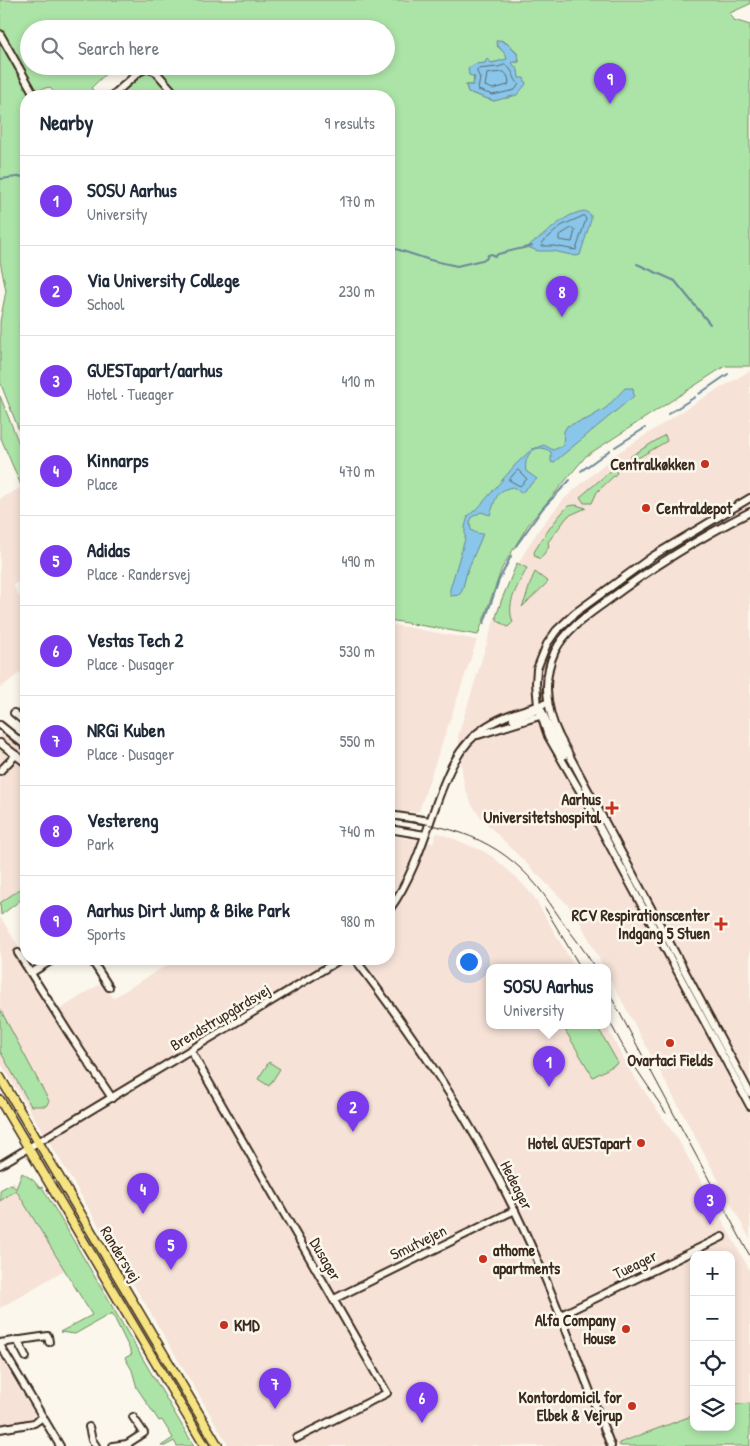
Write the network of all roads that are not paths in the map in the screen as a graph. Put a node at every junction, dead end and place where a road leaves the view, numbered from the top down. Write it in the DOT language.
graph roads {
  1 [pos="0,34"];
  2 [pos="20,69"];
  3 [pos="23,75"];
  4 [pos="136,75"];
  5 [pos="159,75"];
  6 [pos="32,90"];
  7 [pos="119,90"];
  8 [pos="172,90"];
  9 [pos="750,498"];
  10 [pos="750,512"];
  11 [pos="548,703"];
  12 [pos="542,711"];
  13 [pos="14,713"];
  14 [pos="20,718"];
  15 [pos="0,725"];
  16 [pos="475,736"];
  17 [pos="20,741"];
  18 [pos="0,743"];
  19 [pos="16,755"];
  20 [pos="20,758"];
  21 [pos="0,771"];
  22 [pos="395,817"];
  23 [pos="430,821"];
  24 [pos="395,830"];
  25 [pos="425,835"];
  26 [pos="395,900"];
  27 [pos="18,953"];
  28 [pos="20,956"];
  29 [pos="26,965"];
  30 [pos="44,965"];
  31 [pos="95,965"];
  32 [pos="332,965"];
  33 [pos="360,965"];
  34 [pos="31,973"];
  35 [pos="109,987"];
  36 [pos="191,1051"];
  37 [pos="0,1077"];
  38 [pos="750,1093"];
  39 [pos="112,1098"];
  40 [pos="0,1100"];
  41 [pos="750,1106"];
  42 [pos="39,1142"];
  43 [pos="28,1148"];
  44 [pos="0,1165"];
  45 [pos="514,1210"];
  46 [pos="722,1237"];
  47 [pos="334,1299"];
  48 [pos="560,1315"];
  49 [pos="48,1339"];
  50 [pos="17,1340"];
  51 [pos="0,1344"];
  52 [pos="26,1357"];
  53 [pos="42,1417"];
  54 [pos="133,1417"];
  55 [pos="89,1428"];
  56 [pos="0,1429"];
  57 [pos="297,1438"];
  58 [pos="128,1445"];
  59 [pos="60,1446"];
  60 [pos="96,1446"];
  61 [pos="113,1446"];
  62 [pos="205,1446"];
  63 [pos="218,1446"];
  64 [pos="611,1446"];
  1 -- 2 [label="street"];
  3 -- 6 [label="street"];
  4 -- 7 [label="street"];
  5 -- 8 [label="street"];
  9 -- 12 [label="street"];
  10 -- 11 [label="street"];
  11 -- 12 [label="street"];
  11 -- 12 [label="street"];
  12 -- 16 [label="street"];
  12 -- 16 [label="street"];
  12 -- 38 [label="street"];
  12 -- 41 [label="street"];
  13 -- 14 [label="street"];
  15 -- 17 [label="street"];
  16 -- 23 [label="street"];
  18 -- 19 [label="street"];
  19 -- 20 [label="street"];
  19 -- 21 [label="street"];
  22 -- 23 [label="street"];
  23 -- 25 [label="street"];
  24 -- 25 [label="street"];
  25 -- 26 [label="street"];
  27 -- 28 [label="street"];
  29 -- 34 [label="street"];
  30 -- 34 [label="street"];
  31 -- 35 [label="street"];
  32 -- 36 [label="street, Brendstrupgårdsvej"];
  33 -- 45 [label="street, Hedeager"];
  34 -- 39 [label="street"];
  36 -- 39 [label="street, Brendstrupgårdsvej"];
  36 -- 47 [label="street, Dusager"];
  37 -- 42 [label="main road, Randersvej"];
  39 -- 42 [label="street, Brendstrupgårdsvej"];
  40 -- 43 [label="main road, Randersvej"];
  42 -- 43 [label="street, Brendstrupgårdsvej"];
  42 -- 63 [label="main road, Randersvej"];
  43 -- 44 [label="street, Brendstrupgårdsvej"];
  43 -- 62 [label="main road, Randersvej"];
  45 -- 47 [label="street, Smutvejen"];
  45 -- 48 [label="street, Hedeager"];
  46 -- 48 [label="street, Tueager"];
  47 -- 57 [label="street, Dusager"];
  48 -- 64 [label="street, Hedeager"];
  49 -- 50 [label="street"];
  50 -- 51 [label="street"];
  50 -- 52 [label="street"];
  51 -- 53 [label="street"];
  53 -- 56 [label="street"];
  53 -- 59 [label="street"];
  54 -- 58 [label="street"];
  55 -- 60 [label="street"];
  58 -- 61 [label="street"];
}
